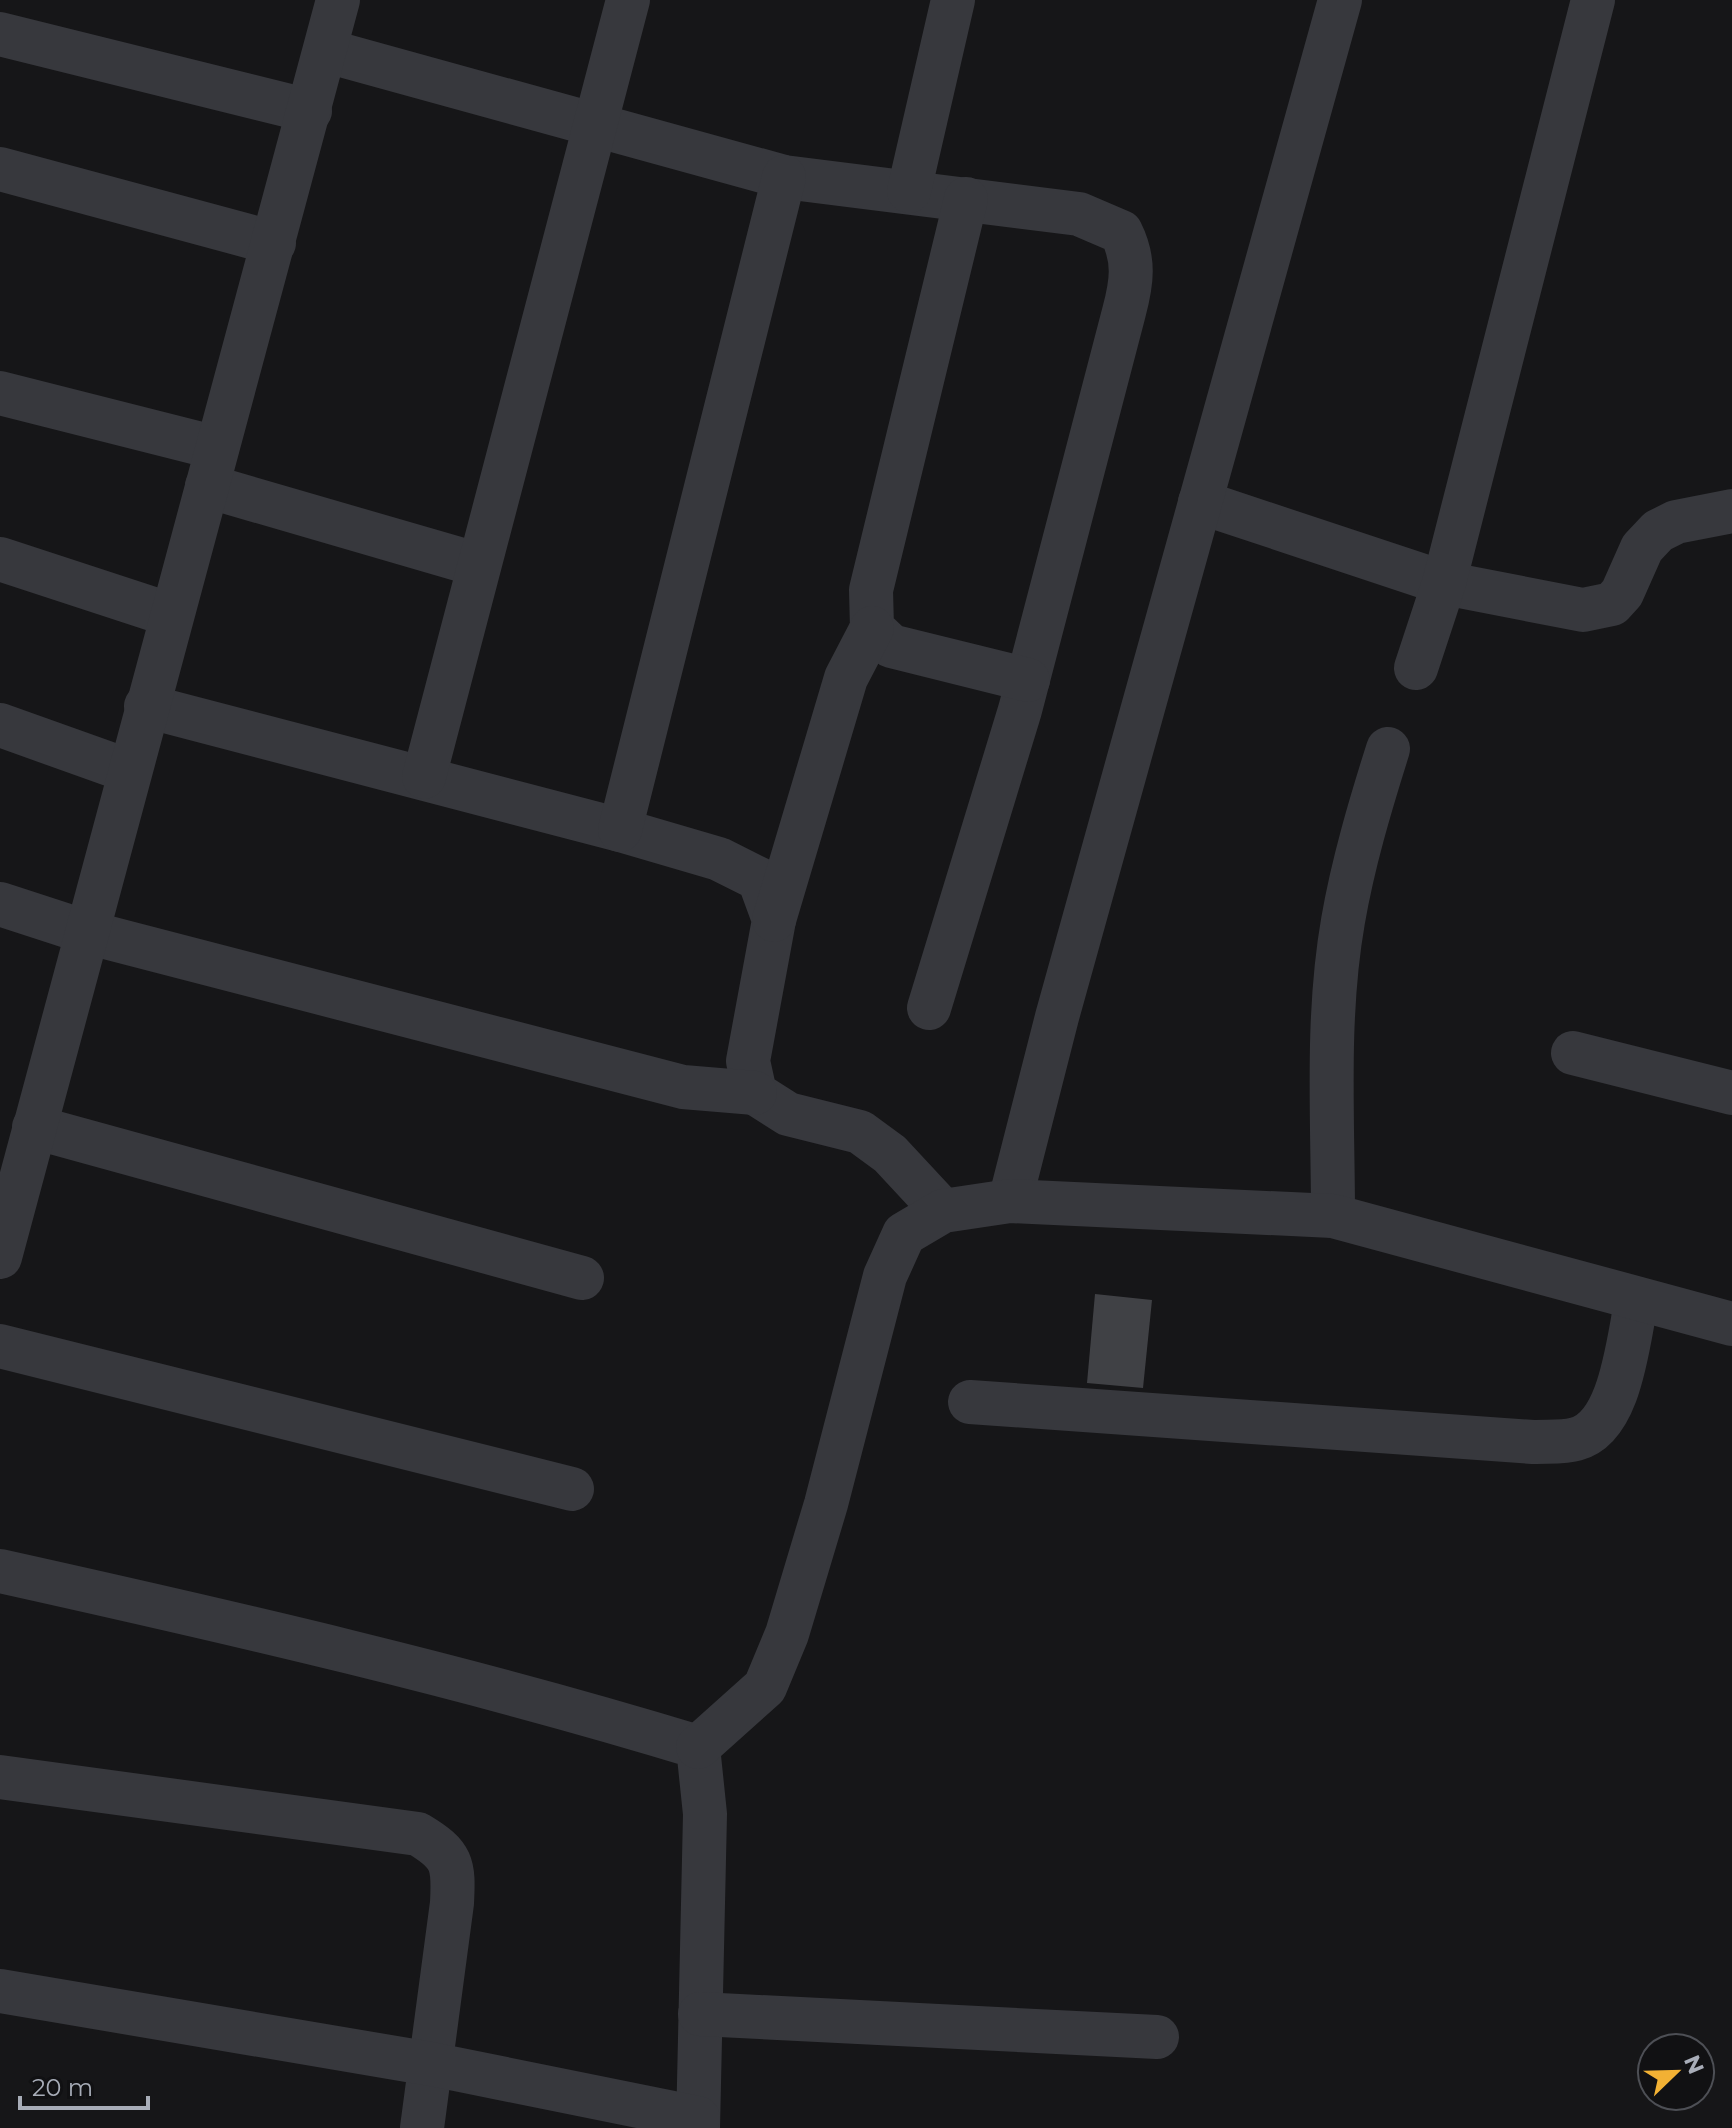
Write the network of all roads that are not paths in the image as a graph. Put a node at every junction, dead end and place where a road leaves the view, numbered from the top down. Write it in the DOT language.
graph roads {
  1 [pos="338,0"];
  2 [pos="628,0"];
  3 [pos="953,0"];
  4 [pos="1340,0"];
  5 [pos="1593,0"];
  6 [pos="0,34"];
  7 [pos="327,51"];
  8 [pos="310,111"];
  9 [pos="593,126"];
  10 [pos="0,169"];
  11 [pos="784,177"];
  12 [pos="909,191"];
  13 [pos="966,199"];
  14 [pos="274,243"];
  15 [pos="0,393"];
  16 [pos="212,467"];
  17 [pos="1200,502"];
  18 [pos="1732,511"];
  19 [pos="0,559"];
  20 [pos="479,565"];
  21 [pos="1444,583"];
  22 [pos="171,615"];
  23 [pos="872,628"];
  24 [pos="1416,668"];
  25 [pos="1028,680"];
  26 [pos="146,706"];
  27 [pos="0,725"];
  28 [pos="1388,749"];
  29 [pos="129,771"];
  30 [pos="424,777"];
  31 [pos="620,830"];
  32 [pos="0,904"];
  33 [pos="774,920"];
  34 [pos="86,932"];
  35 [pos="929,1008"];
  36 [pos="1573,1053"];
  37 [pos="755,1093"];
  38 [pos="1732,1093"];
  39 [pos="34,1127"];
  40 [pos="1010,1201"];
  41 [pos="943,1211"];
  42 [pos="1333,1216"];
  43 [pos="1,1246"];
  44 [pos="582,1278"];
  45 [pos="1637,1299"];
  46 [pos="1732,1324"];
  47 [pos="0,1346"];
  48 [pos="970,1402"];
  49 [pos="572,1489"];
  50 [pos="0,1571"];
  51 [pos="698,1747"];
  52 [pos="0,1777"];
  53 [pos="0,1991"];
  54 [pos="700,2014"];
  55 [pos="1157,2037"];
  56 [pos="431,2064"];
  57 [pos="698,2123"];
  58 [pos="422,2128"];
  1 -- 7 [label="street"];
  2 -- 9 [label="street"];
  3 -- 12 [label="street"];
  4 -- 17 [label="street"];
  5 -- 21 [label="street"];
  6 -- 8 [label="street"];
  7 -- 8 [label="street"];
  7 -- 9 [label="street"];
  8 -- 14 [label="street"];
  9 -- 11 [label="street"];
  9 -- 20 [label="street"];
  10 -- 14 [label="street"];
  11 -- 12 [label="street"];
  11 -- 31 [label="street"];
  12 -- 13 [label="street"];
  13 -- 23 [label="street"];
  13 -- 25 [label="street"];
  14 -- 16 [label="street"];
  15 -- 16 [label="street"];
  16 -- 20 [label="street"];
  16 -- 22 [label="street"];
  17 -- 21 [label="street"];
  17 -- 40 [label="street"];
  18 -- 21 [label="street"];
  19 -- 22 [label="street"];
  20 -- 30 [label="street"];
  21 -- 24 [label="street"];
  22 -- 26 [label="street"];
  23 -- 25 [label="street"];
  23 -- 33 [label="street"];
  25 -- 35 [label="street"];
  26 -- 29 [label="street"];
  26 -- 30 [label="street"];
  27 -- 29 [label="street"];
  28 -- 42 [label="street"];
  29 -- 34 [label="street"];
  30 -- 31 [label="street"];
  31 -- 33 [label="street"];
  32 -- 34 [label="street"];
  33 -- 37 [label="street"];
  34 -- 37 [label="street"];
  34 -- 39 [label="street"];
  36 -- 38 [label="street"];
  37 -- 41 [label="street"];
  39 -- 43 [label="street"];
  39 -- 44 [label="street"];
  40 -- 41 [label="street"];
  40 -- 42 [label="street"];
  41 -- 51 [label="street"];
  42 -- 45 [label="street"];
  45 -- 46 [label="street"];
  45 -- 48 [label="street"];
  47 -- 49 [label="street"];
  50 -- 51 [label="street"];
  51 -- 54 [label="street"];
  52 -- 56 [label="street"];
  53 -- 56 [label="street"];
  54 -- 55 [label="street"];
  54 -- 57 [label="street"];
  56 -- 57 [label="street"];
  56 -- 58 [label="street"];
}
